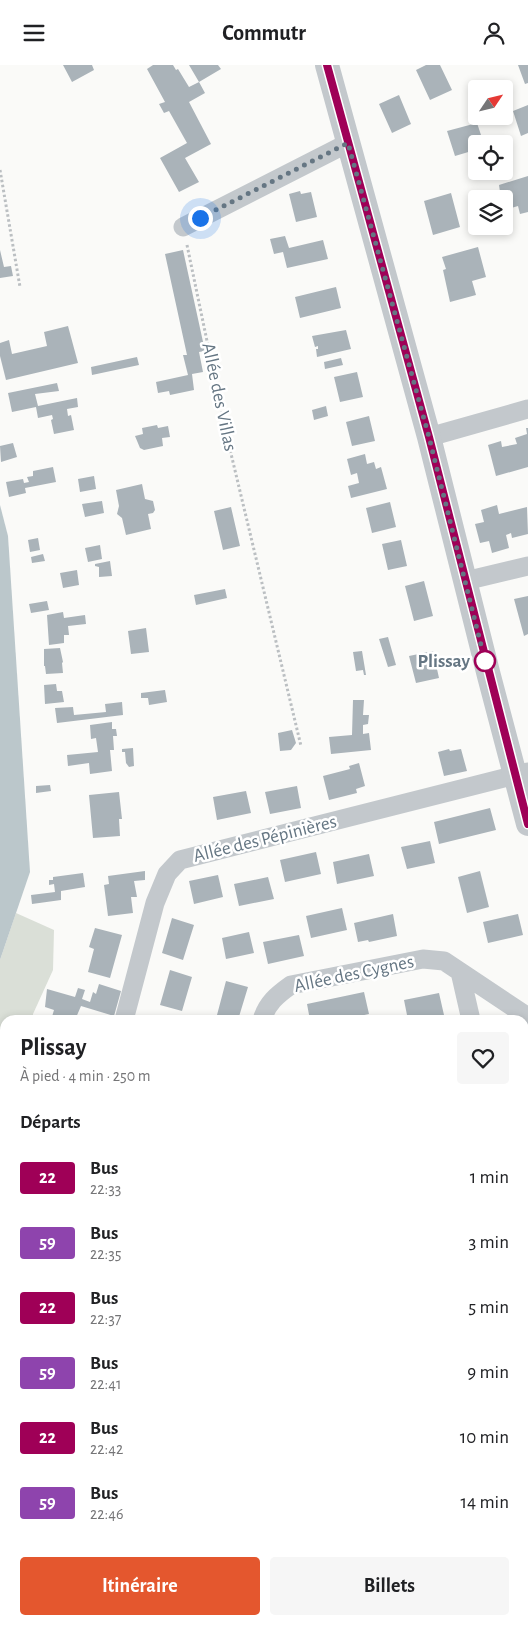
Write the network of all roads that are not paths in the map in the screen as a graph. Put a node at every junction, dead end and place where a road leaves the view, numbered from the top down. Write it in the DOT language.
graph roads {
  1 [pos="327,65"];
  2 [pos="348,143"];
  3 [pos="183,227"];
  4 [pos="528,409"];
  5 [pos="429,437"];
  6 [pos="528,566"];
  7 [pos="465,581"];
  8 [pos="522,774"];
  9 [pos="528,824"];
  10 [pos="460,972"];
  11 [pos="125,1015"];
  12 [pos="264,1015"];
  13 [pos="470,1015"];
  14 [pos="524,1015"];
  1 -- 2 [label="street"];
  2 -- 3 [label="street"];
  2 -- 5 [label="street"];
  4 -- 5 [label="street"];
  5 -- 7 [label="street"];
  6 -- 7 [label="street"];
  7 -- 8 [label="street"];
  8 -- 9 [label="street"];
  8 -- 11 [label="street, Allée des Pépinières"];
  10 -- 12 [label="street, Allée des Cygnes"];
  10 -- 13 [label="street"];
  10 -- 14 [label="street, Allée des Cygnes"];
}
